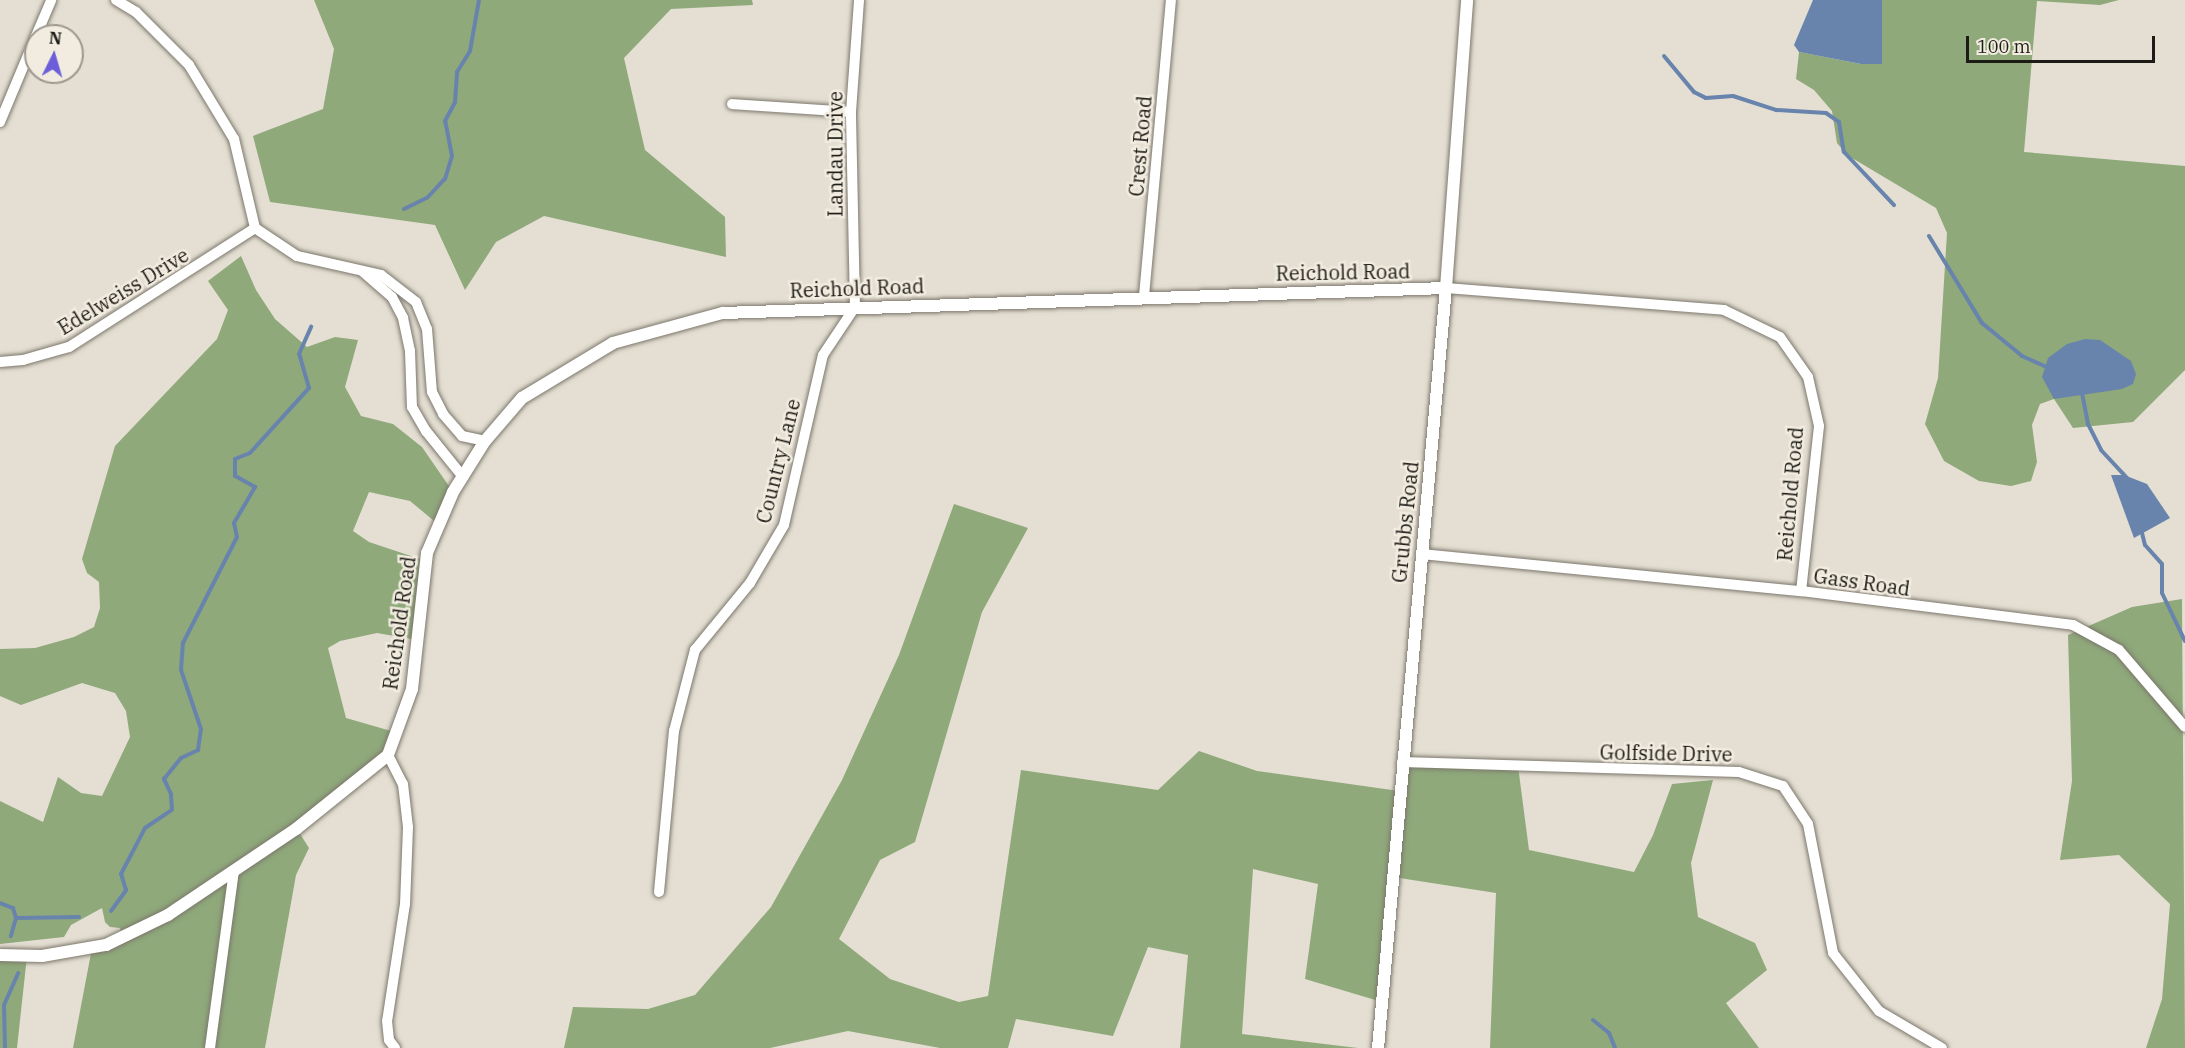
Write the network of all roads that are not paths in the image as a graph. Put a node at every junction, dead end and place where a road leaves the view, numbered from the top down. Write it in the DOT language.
graph roads {
  1 [pos="51,0"];
  2 [pos="116,0"];
  3 [pos="859,0"];
  4 [pos="1171,0"];
  5 [pos="1467,0"];
  6 [pos="41,24"];
  7 [pos="24,65"];
  8 [pos="732,104"];
  9 [pos="851,111"];
  10 [pos="0,122"];
  11 [pos="255,228"];
  12 [pos="362,271"];
  13 [pos="1446,288"];
  14 [pos="1144,296"];
  15 [pos="855,307"];
  16 [pos="0,362"];
  17 [pos="485,441"];
  18 [pos="463,477"];
  19 [pos="1421,554"];
  20 [pos="1801,591"];
  21 [pos="2185,727"];
  22 [pos="388,755"];
  23 [pos="1402,762"];
  24 [pos="234,872"];
  25 [pos="659,892"];
  26 [pos="0,955"];
  27 [pos="210,1048"];
  28 [pos="395,1048"];
  29 [pos="1378,1048"];
  30 [pos="1941,1048"];
  1 -- 6 [label="street"];
  2 -- 11 [label="street"];
  3 -- 9 [label="street, Landau Drive"];
  4 -- 14 [label="street, Crest Road"];
  5 -- 13 [label="street, Grubbs Road"];
  7 -- 10 [label="street"];
  8 -- 9 [label="street"];
  9 -- 15 [label="street, Landau Drive"];
  11 -- 12 [label="street"];
  11 -- 16 [label="street, Edelweiss Drive"];
  12 -- 17 [label="street"];
  12 -- 18 [label="street"];
  13 -- 14 [label="street, Reichold Road"];
  13 -- 19 [label="street, Grubbs Road"];
  13 -- 20 [label="street, Reichold Road"];
  14 -- 15 [label="street, Reichold Road"];
  15 -- 17 [label="street, Reichold Road"];
  15 -- 25 [label="street, Country Lane"];
  17 -- 18 [label="street, Reichold Road"];
  18 -- 22 [label="street, Reichold Road"];
  19 -- 20 [label="street, Gass Road"];
  19 -- 23 [label="street, Grubbs Road"];
  20 -- 21 [label="street, Gass Road"];
  22 -- 24 [label="street, Reichold Road"];
  22 -- 28 [label="street"];
  23 -- 29 [label="street, Grubbs Road"];
  23 -- 30 [label="street, Golfside Drive"];
  24 -- 26 [label="street, Reichold Road"];
  24 -- 27 [label="street"];
}
